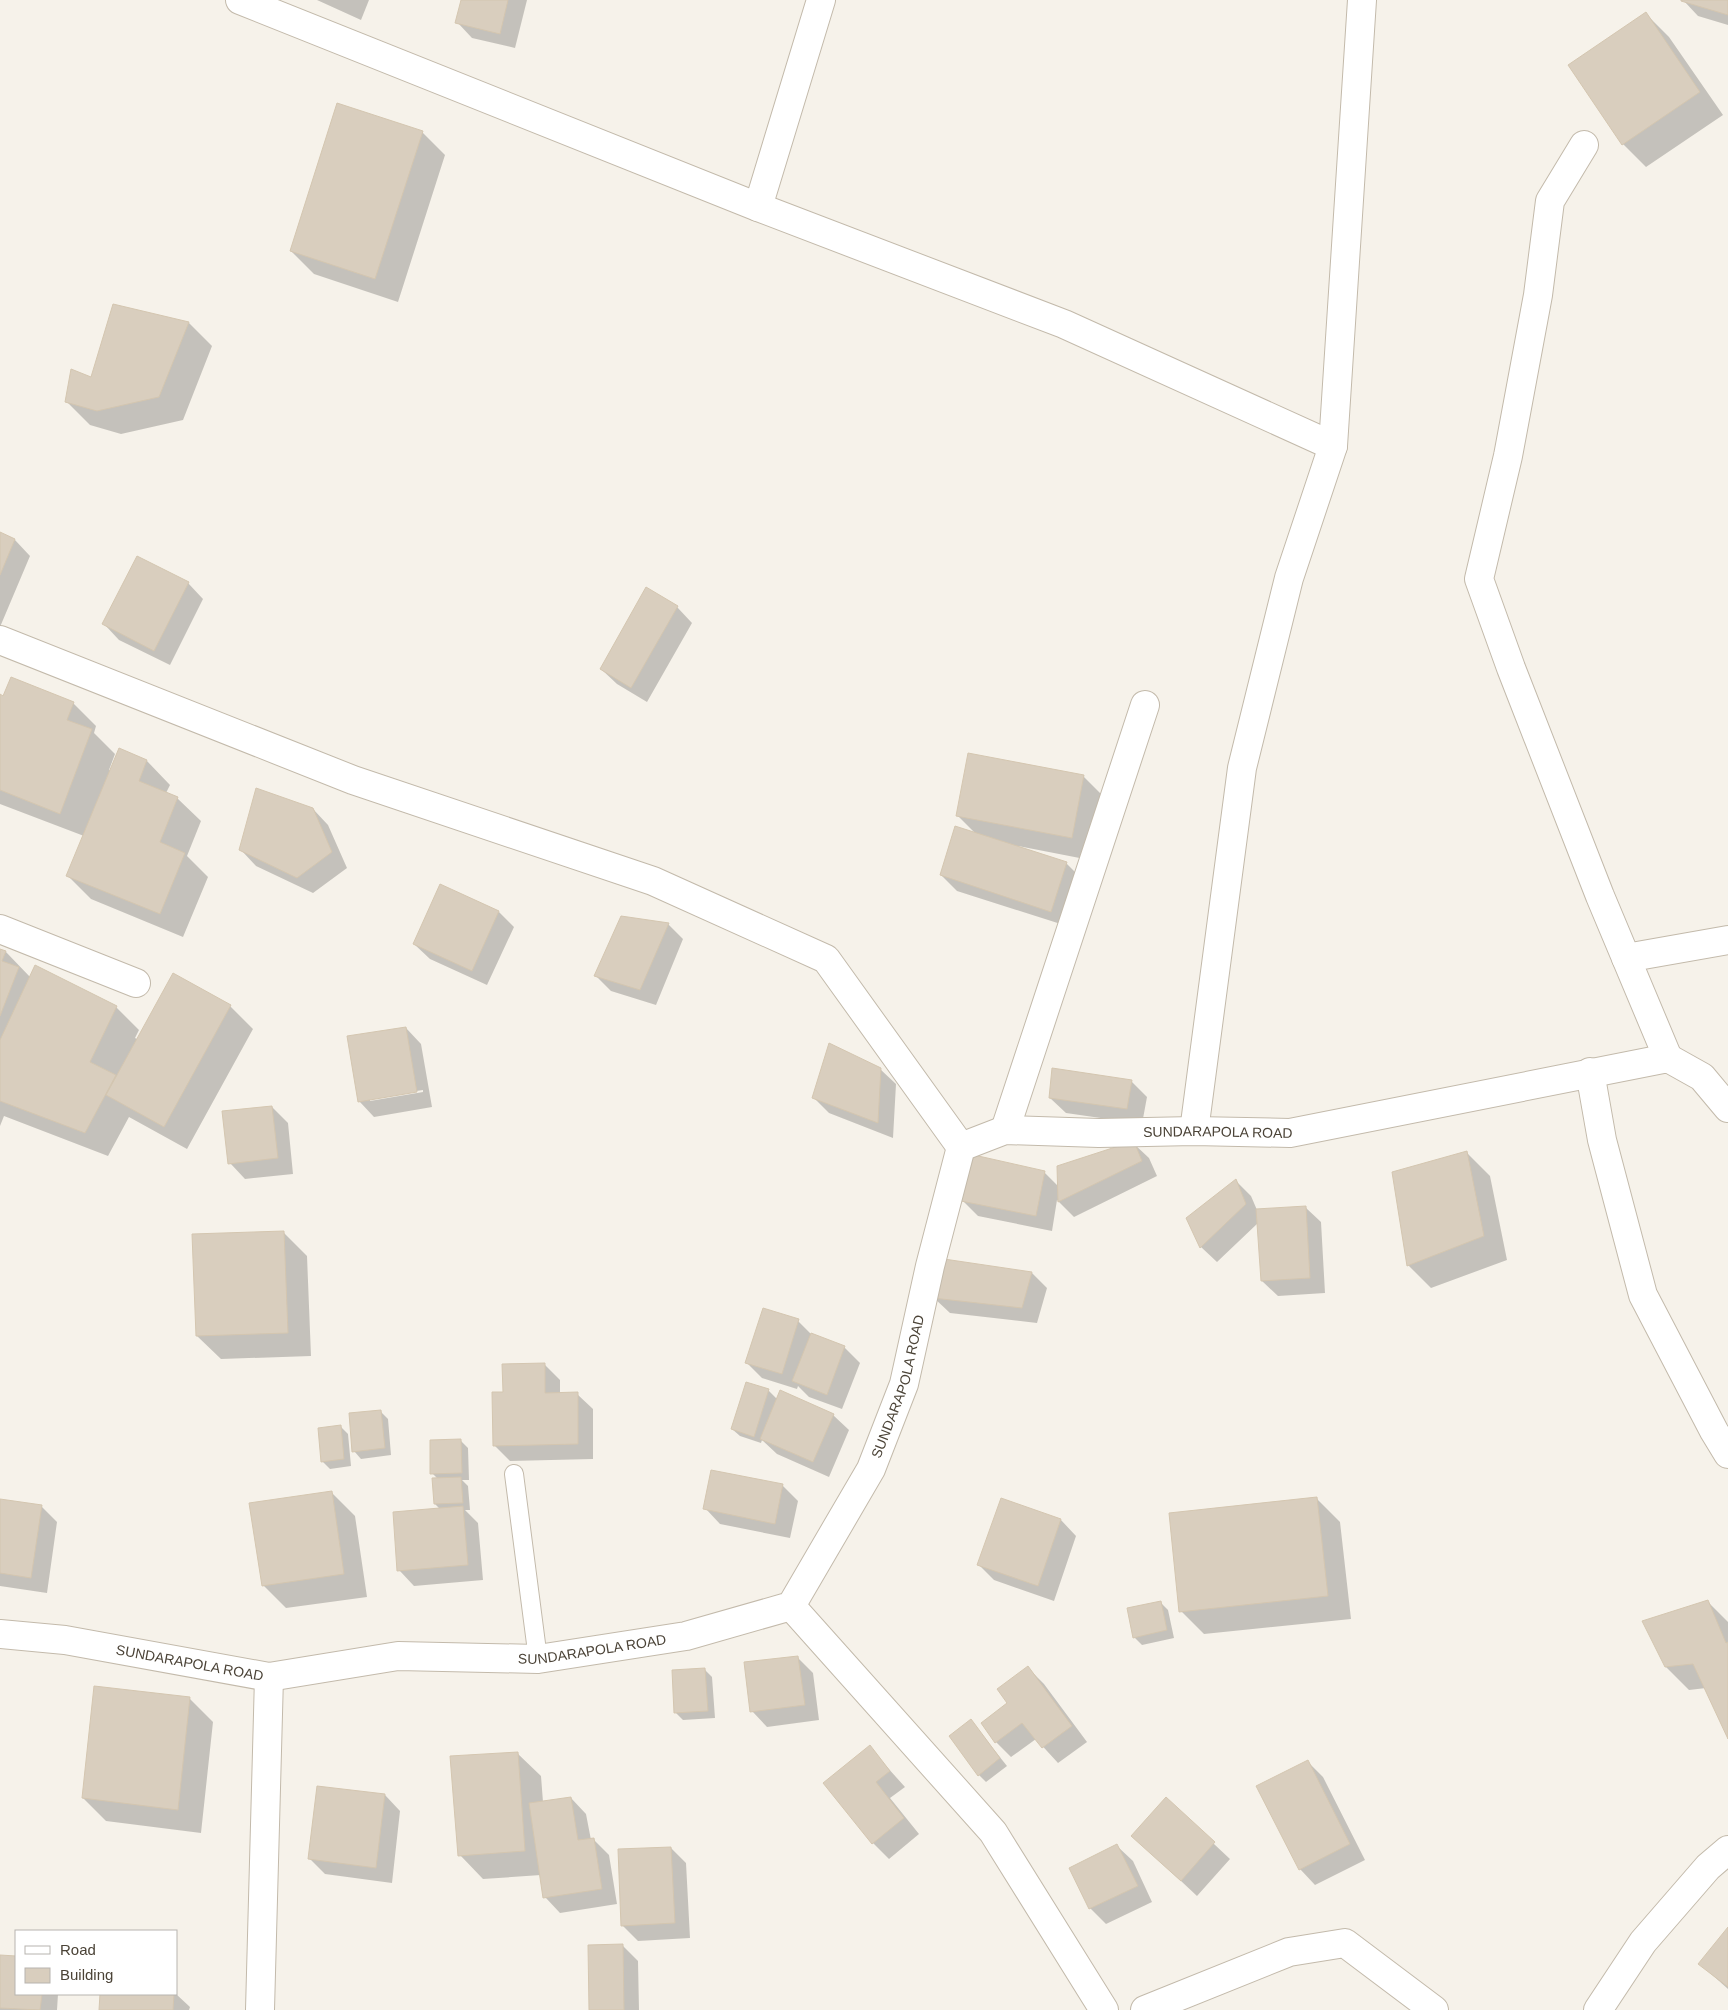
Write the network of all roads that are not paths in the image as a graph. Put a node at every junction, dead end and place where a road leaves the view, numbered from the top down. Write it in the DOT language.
graph roads {
  1 [pos="240,0"];
  2 [pos="820,0"];
  3 [pos="1362,0"];
  4 [pos="1584,145"];
  5 [pos="758,207"];
  6 [pos="1333,446"];
  7 [pos="0,640"];
  8 [pos="1145,705"];
  9 [pos="0,929"];
  10 [pos="1728,940"];
  11 [pos="1626,958"];
  12 [pos="136,983"];
  13 [pos="1668,1058"];
  14 [pos="1590,1072"];
  15 [pos="1728,1108"];
  16 [pos="1005,1130"];
  17 [pos="1194,1131"];
  18 [pos="961,1147"];
  19 [pos="1728,1454"];
  20 [pos="514,1474"];
  21 [pos="791,1606"];
  22 [pos="0,1634"];
  23 [pos="538,1659"];
  24 [pos="270,1677"];
  25 [pos="1728,1850"];
  26 [pos="260,2010"];
  27 [pos="1104,2010"];
  28 [pos="1145,2010"];
  29 [pos="1434,2010"];
  30 [pos="1598,2010"];
  1 -- 5 [label="street"];
  2 -- 5 [label="street"];
  3 -- 6 [label="street"];
  4 -- 11 [label="street"];
  5 -- 6 [label="street"];
  6 -- 17 [label="street"];
  7 -- 18 [label="street"];
  8 -- 16 [label="street"];
  9 -- 12 [label="street"];
  10 -- 11 [label="street"];
  11 -- 13 [label="street"];
  13 -- 14 [label="street, SUNDARAPOLA ROAD"];
  13 -- 15 [label="street"];
  14 -- 17 [label="street, SUNDARAPOLA ROAD"];
  14 -- 19 [label="street"];
  16 -- 17 [label="street, SUNDARAPOLA ROAD"];
  16 -- 18 [label="street, SUNDARAPOLA ROAD"];
  18 -- 21 [label="street, SUNDARAPOLA ROAD"];
  20 -- 23 [label="lane"];
  21 -- 23 [label="street, SUNDARAPOLA ROAD"];
  21 -- 27 [label="street"];
  22 -- 24 [label="street, SUNDARAPOLA ROAD"];
  23 -- 24 [label="street, SUNDARAPOLA ROAD"];
  24 -- 26 [label="street"];
  25 -- 30 [label="street"];
  28 -- 29 [label="street"];
}
